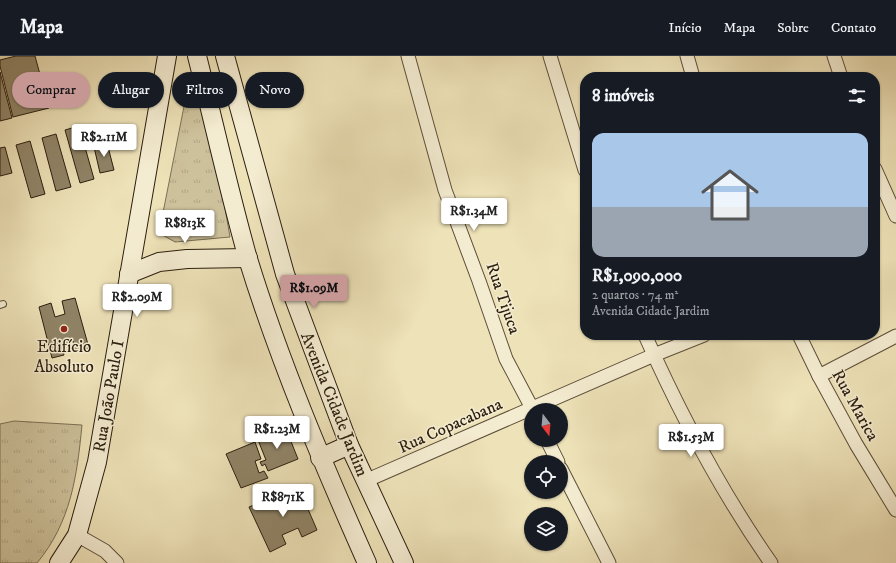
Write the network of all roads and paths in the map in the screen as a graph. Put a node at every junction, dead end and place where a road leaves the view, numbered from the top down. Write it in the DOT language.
graph roads {
  1 [pos="167,56"];
  2 [pos="197,56"];
  3 [pos="225,56"];
  4 [pos="408,56"];
  5 [pos="550,56"];
  6 [pos="686,56"];
  7 [pos="834,56"];
  8 [pos="692,72"];
  9 [pos="839,72"];
  10 [pos="580,154"];
  11 [pos="880,180"];
  12 [pos="896,216"];
  13 [pos="248,258"];
  14 [pos="130,274"];
  15 [pos="896,336"];
  16 [pos="647,340"];
  17 [pos="692,340"];
  18 [pos="801,340"];
  19 [pos="654,355"];
  20 [pos="819,376"];
  21 [pos="530,403"];
  22 [pos="546,403"];
  23 [pos="524,413"];
  24 [pos="349,446"];
  25 [pos="320,458"];
  26 [pos="365,481"];
  27 [pos="568,483"];
  28 [pos="896,510"];
  29 [pos="77,535"];
  30 [pos="59,563"];
  31 [pos="117,563"];
  32 [pos="367,563"];
  33 [pos="404,563"];
  34 [pos="609,563"];
  35 [pos="771,563"];
  1 -- 14 [label="main road, Rua João Paulo I"];
  2 -- 13 [label="main road, Avenida Cidade Jardim"];
  3 -- 24 [label="main road, Avenida Cidade Jardim"];
  4 -- 21 [label="street, Rua Tijuca"];
  5 -- 10 [label="street"];
  6 -- 8 [label="street"];
  7 -- 9 [label="street"];
  11 -- 12 [label="street"];
  13 -- 14 [label="main road"];
  13 -- 25 [label="main road, Avenida Cidade Jardim"];
  14 -- 29 [label="main road, Rua João Paulo I"];
  15 -- 20 [label="street"];
  16 -- 19 [label="street"];
  17 -- 19 [label="street, Rua Copacabana"];
  18 -- 20 [label="street, Rua Marica"];
  19 -- 22 [label="street, Rua Copacabana"];
  19 -- 35 [label="street"];
  20 -- 28 [label="street, Rua Marica"];
  23 -- 26 [label="street, Rua Copacabana"];
  24 -- 25 [label="main road"];
  24 -- 26 [label="main road, Avenida Cidade Jardim"];
  25 -- 32 [label="main road, Avenida Cidade Jardim"];
  26 -- 33 [label="main road, Avenida Cidade Jardim"];
  27 -- 34 [label="street"];
  29 -- 30 [label="main road, Rua João Paulo I"];
  29 -- 31 [label="street"];
}
